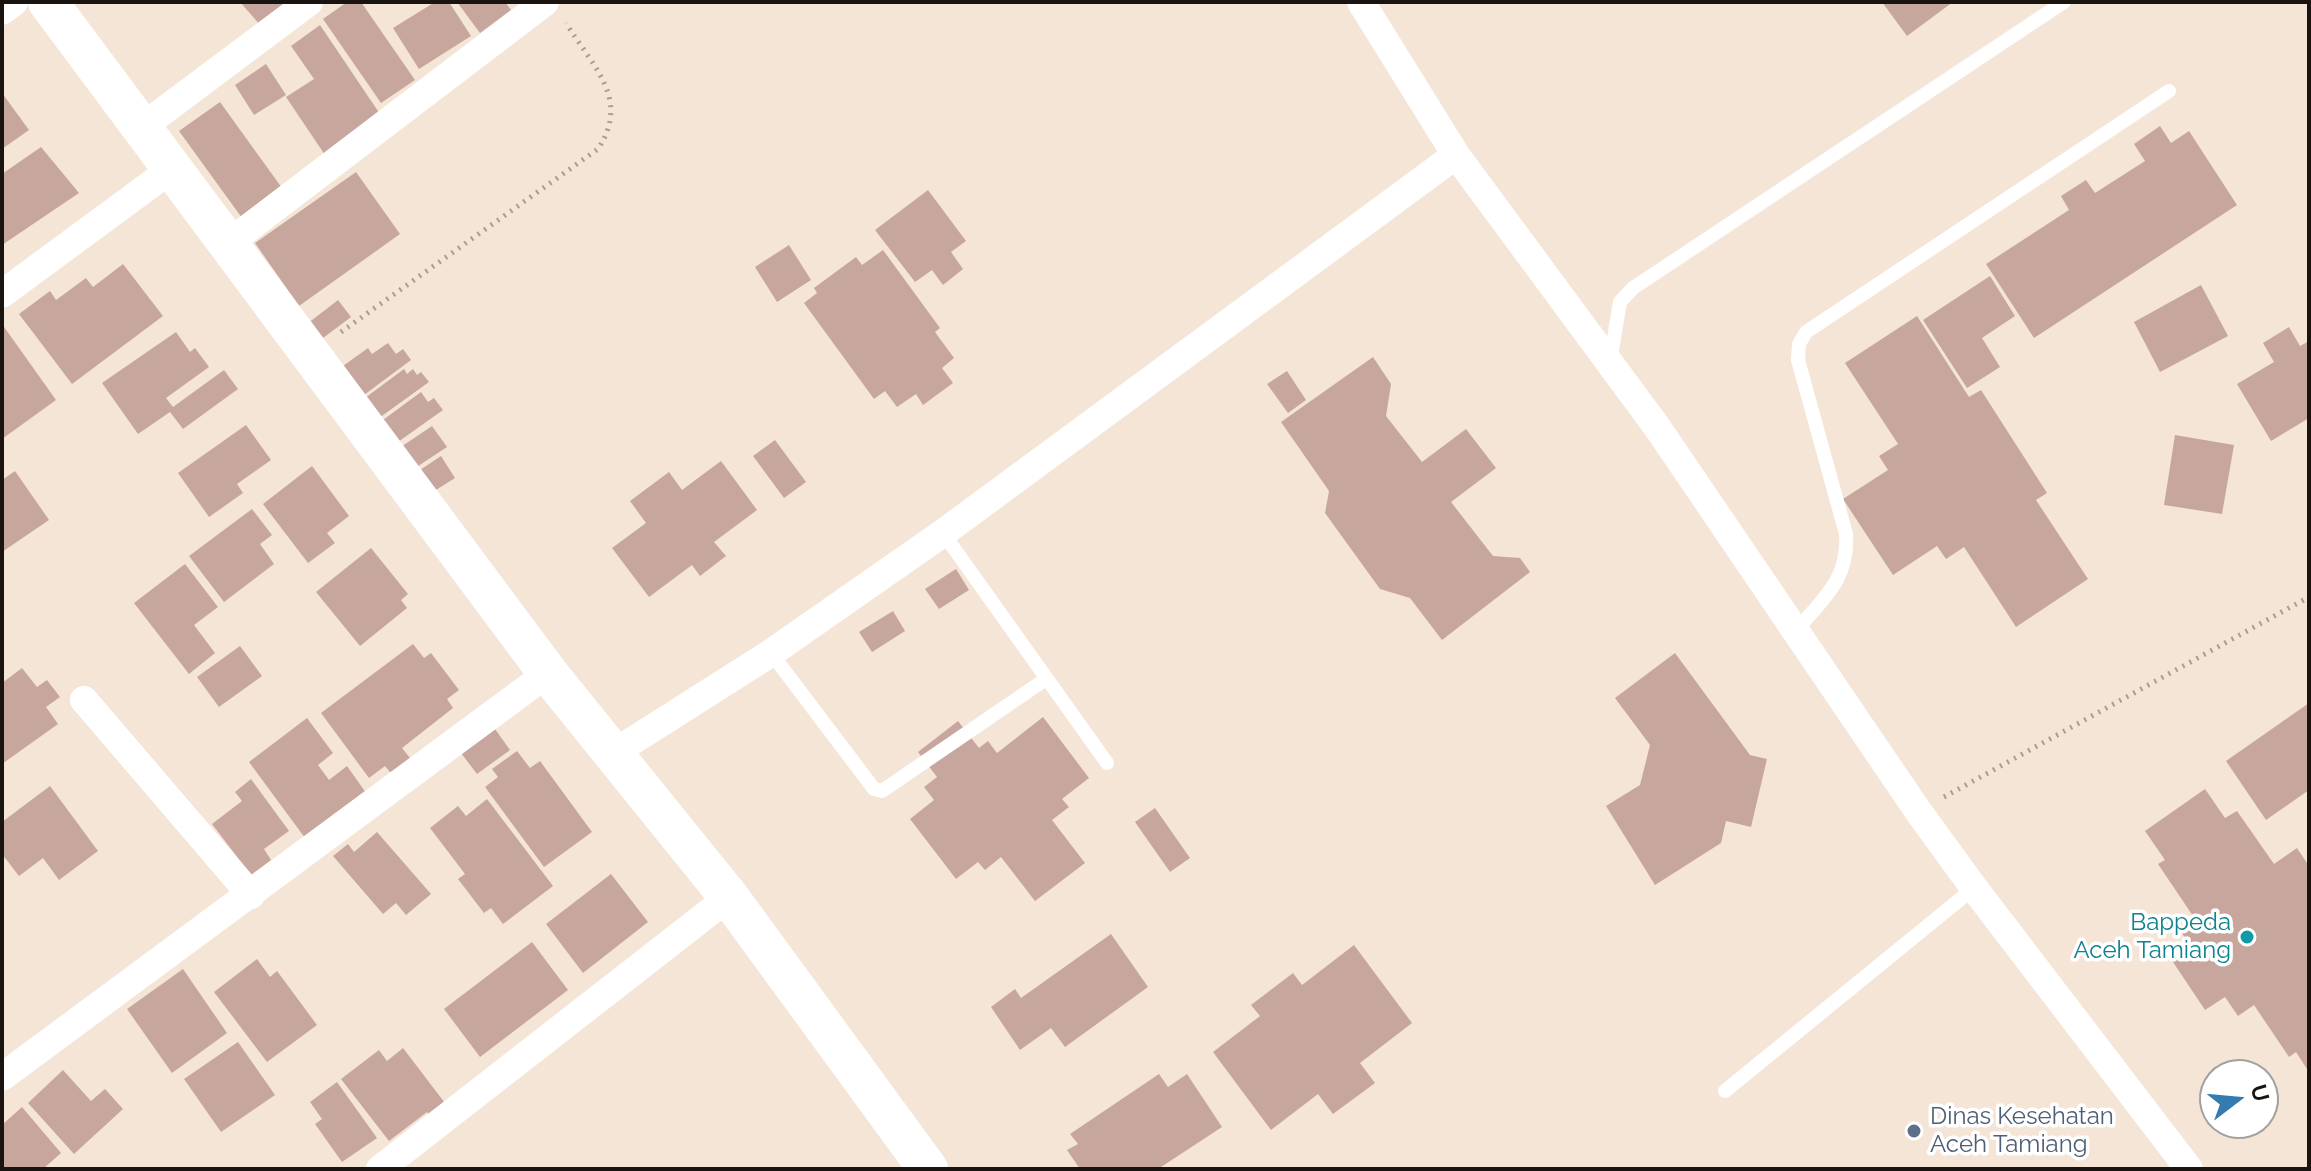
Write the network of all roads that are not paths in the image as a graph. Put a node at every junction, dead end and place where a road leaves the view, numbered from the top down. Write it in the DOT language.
graph roads {
  1 [pos="14,2"];
  2 [pos="309,2"];
  3 [pos="1361,2"];
  4 [pos="2064,2"];
  5 [pos="57,5"];
  6 [pos="553,9"];
  7 [pos="2,11"];
  8 [pos="2169,91"];
  9 [pos="142,127"];
  10 [pos="1456,155"];
  11 [pos="173,168"];
  12 [pos="230,242"];
  13 [pos="2,294"];
  14 [pos="1610,362"];
  15 [pos="943,533"];
  16 [pos="1796,631"];
  17 [pos="771,653"];
  18 [pos="548,673"];
  19 [pos="1046,679"];
  20 [pos="84,700"];
  21 [pos="615,752"];
  22 [pos="1107,763"];
  23 [pos="1974,888"];
  24 [pos="251,895"];
  25 [pos="729,897"];
  26 [pos="2,1077"];
  27 [pos="1725,1091"];
  28 [pos="380,1169"];
  29 [pos="928,1169"];
  30 [pos="2189,1169"];
  1 -- 7 [label="street"];
  2 -- 9 [label="street"];
  3 -- 10 [label="street"];
  4 -- 14 [label="lane"];
  5 -- 9 [label="main road"];
  6 -- 12 [label="street"];
  8 -- 16 [label="lane"];
  9 -- 11 [label="main road"];
  10 -- 14 [label="street"];
  10 -- 15 [label="street"];
  11 -- 12 [label="main road"];
  11 -- 13 [label="street"];
  12 -- 18 [label="main road"];
  14 -- 16 [label="street"];
  15 -- 17 [label="street"];
  15 -- 19 [label="lane"];
  16 -- 23 [label="street"];
  17 -- 19 [label="lane"];
  17 -- 21 [label="street"];
  18 -- 21 [label="main road"];
  18 -- 24 [label="street"];
  19 -- 22 [label="lane"];
  20 -- 24 [label="street"];
  21 -- 25 [label="main road"];
  23 -- 27 [label="lane"];
  23 -- 30 [label="street"];
  24 -- 26 [label="street"];
  25 -- 28 [label="street"];
  25 -- 29 [label="main road"];
}
